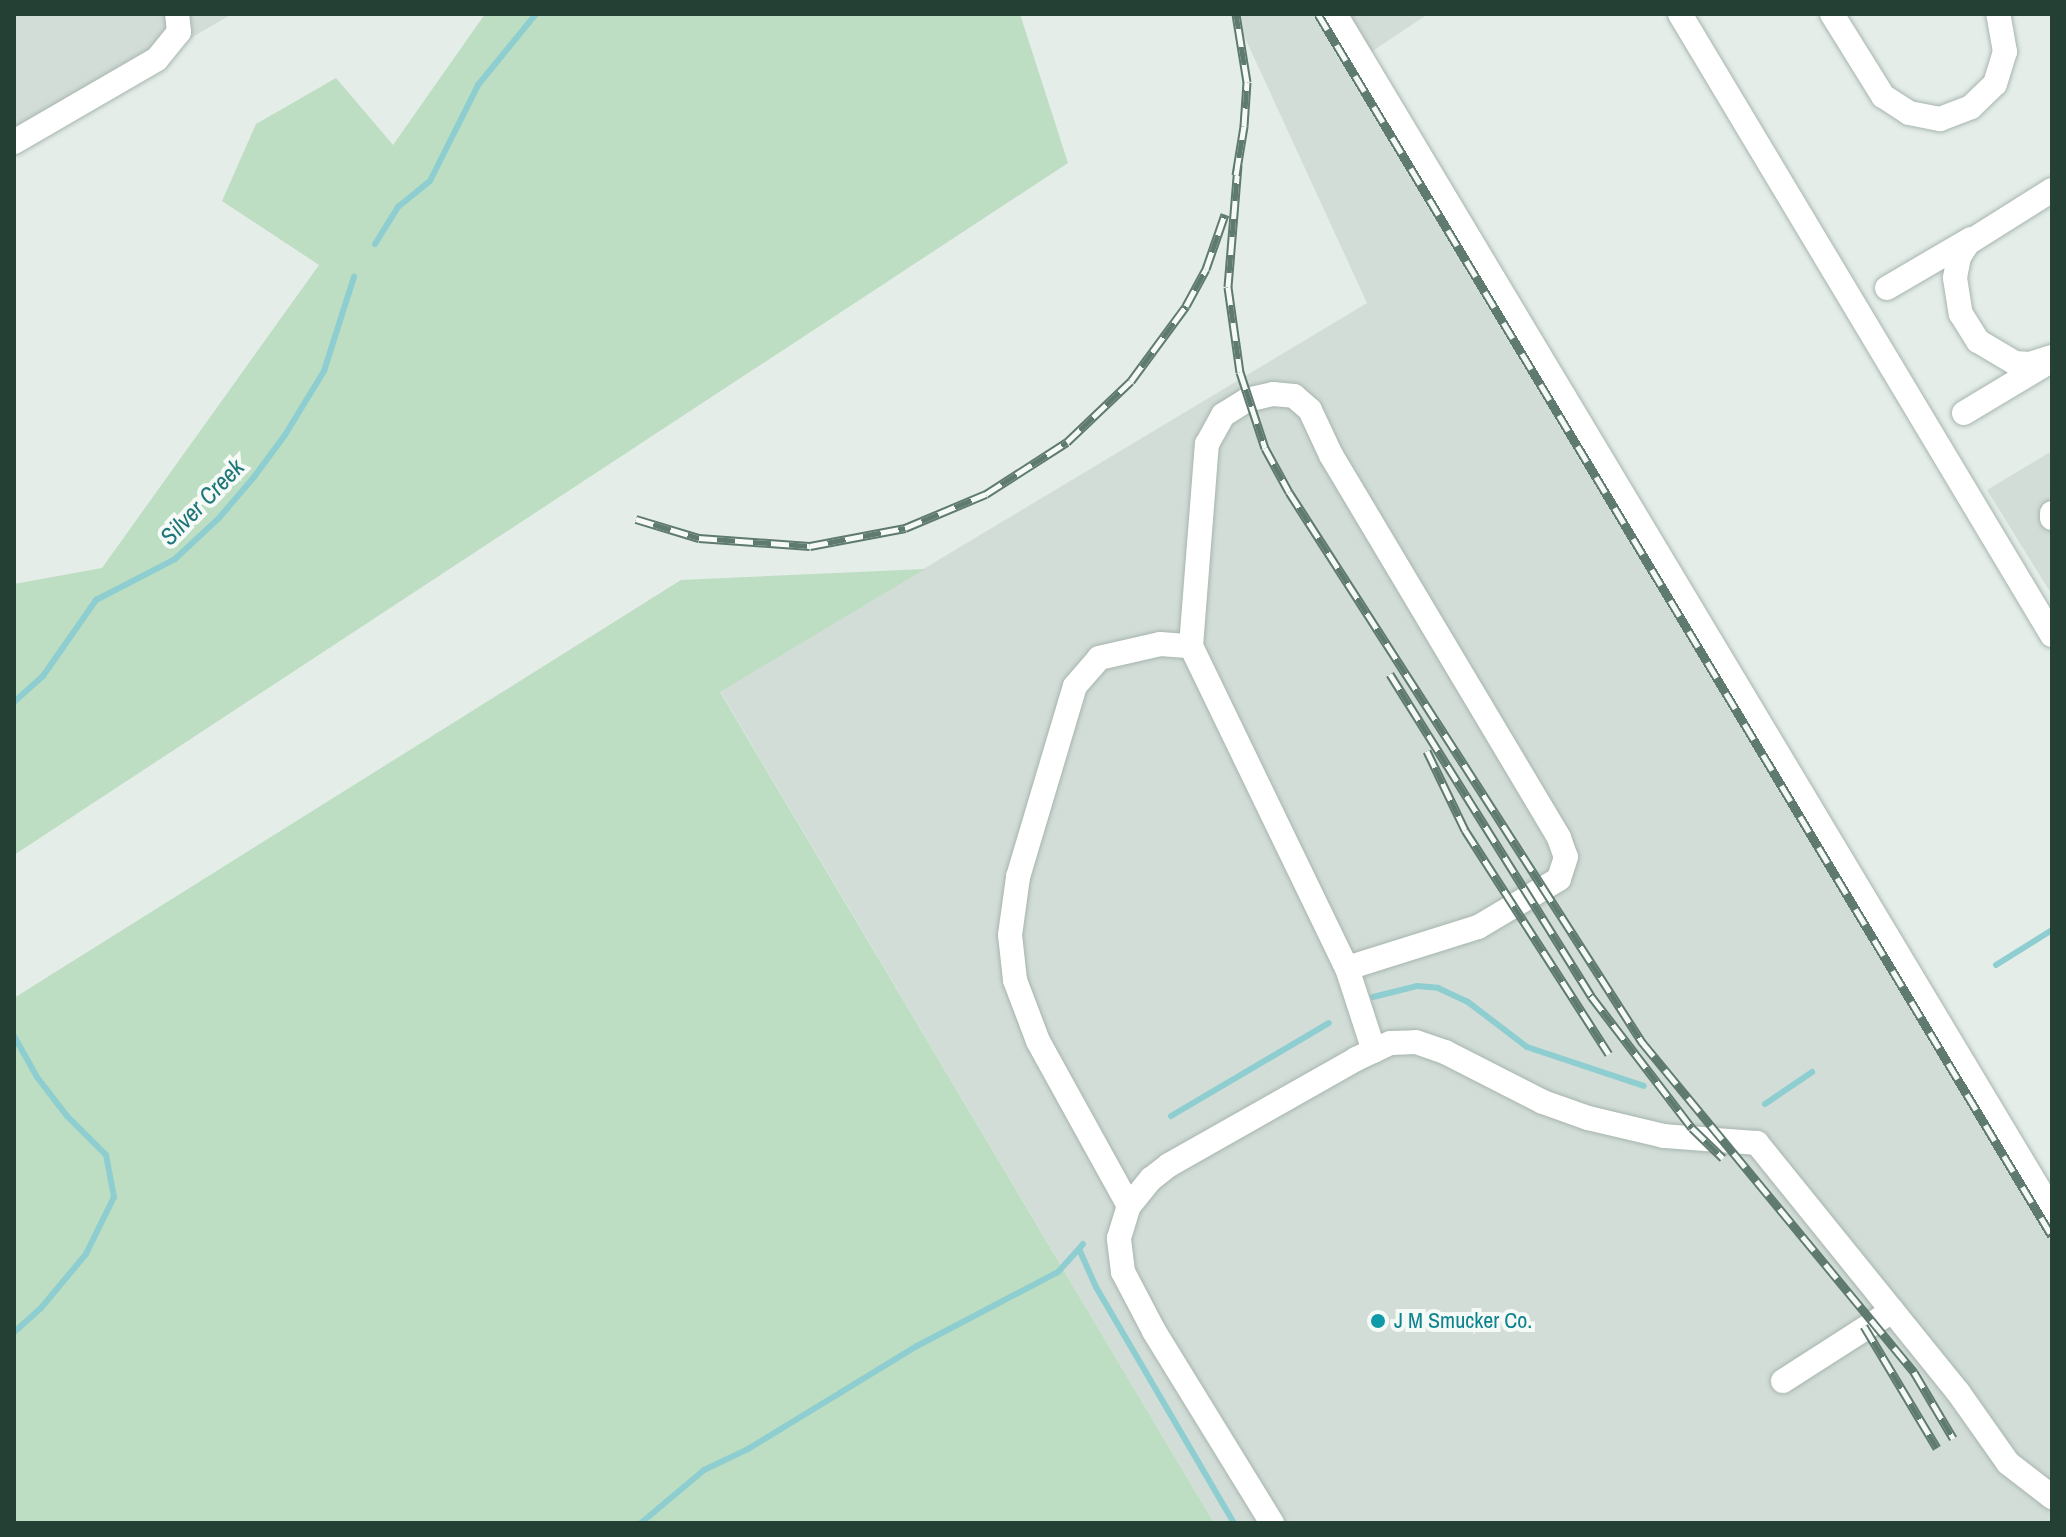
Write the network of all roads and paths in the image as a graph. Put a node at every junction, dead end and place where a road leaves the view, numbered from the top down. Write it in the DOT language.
graph roads {
  1 [pos="177,14"];
  2 [pos="1335,14"];
  3 [pos="1680,14"];
  4 [pos="1832,14"];
  5 [pos="1998,14"];
  6 [pos="14,142"];
  7 [pos="2052,190"];
  8 [pos="1983,232"];
  9 [pos="1887,288"];
  10 [pos="2052,359"];
  11 [pos="1964,413"];
  12 [pos="2052,635"];
  13 [pos="1191,646"];
  14 [pos="1347,968"];
  15 [pos="1374,1051"];
  16 [pos="1129,1206"];
  17 [pos="2052,1211"];
  18 [pos="1892,1311"];
  19 [pos="1783,1381"];
  20 [pos="2052,1497"];
  21 [pos="1272,1523"];
  1 -- 6 [label="street"];
  2 -- 17 [label="street"];
  3 -- 12 [label="street"];
  4 -- 5 [label="street"];
  7 -- 8 [label="street"];
  8 -- 9 [label="street"];
  8 -- 10 [label="street"];
  10 -- 11 [label="street"];
  13 -- 14 [label="street"];
  13 -- 14 [label="street"];
  13 -- 16 [label="street"];
  14 -- 15 [label="street"];
  15 -- 16 [label="street"];
  15 -- 18 [label="street"];
  16 -- 21 [label="street"];
  18 -- 19 [label="street"];
  18 -- 20 [label="street"];
}
